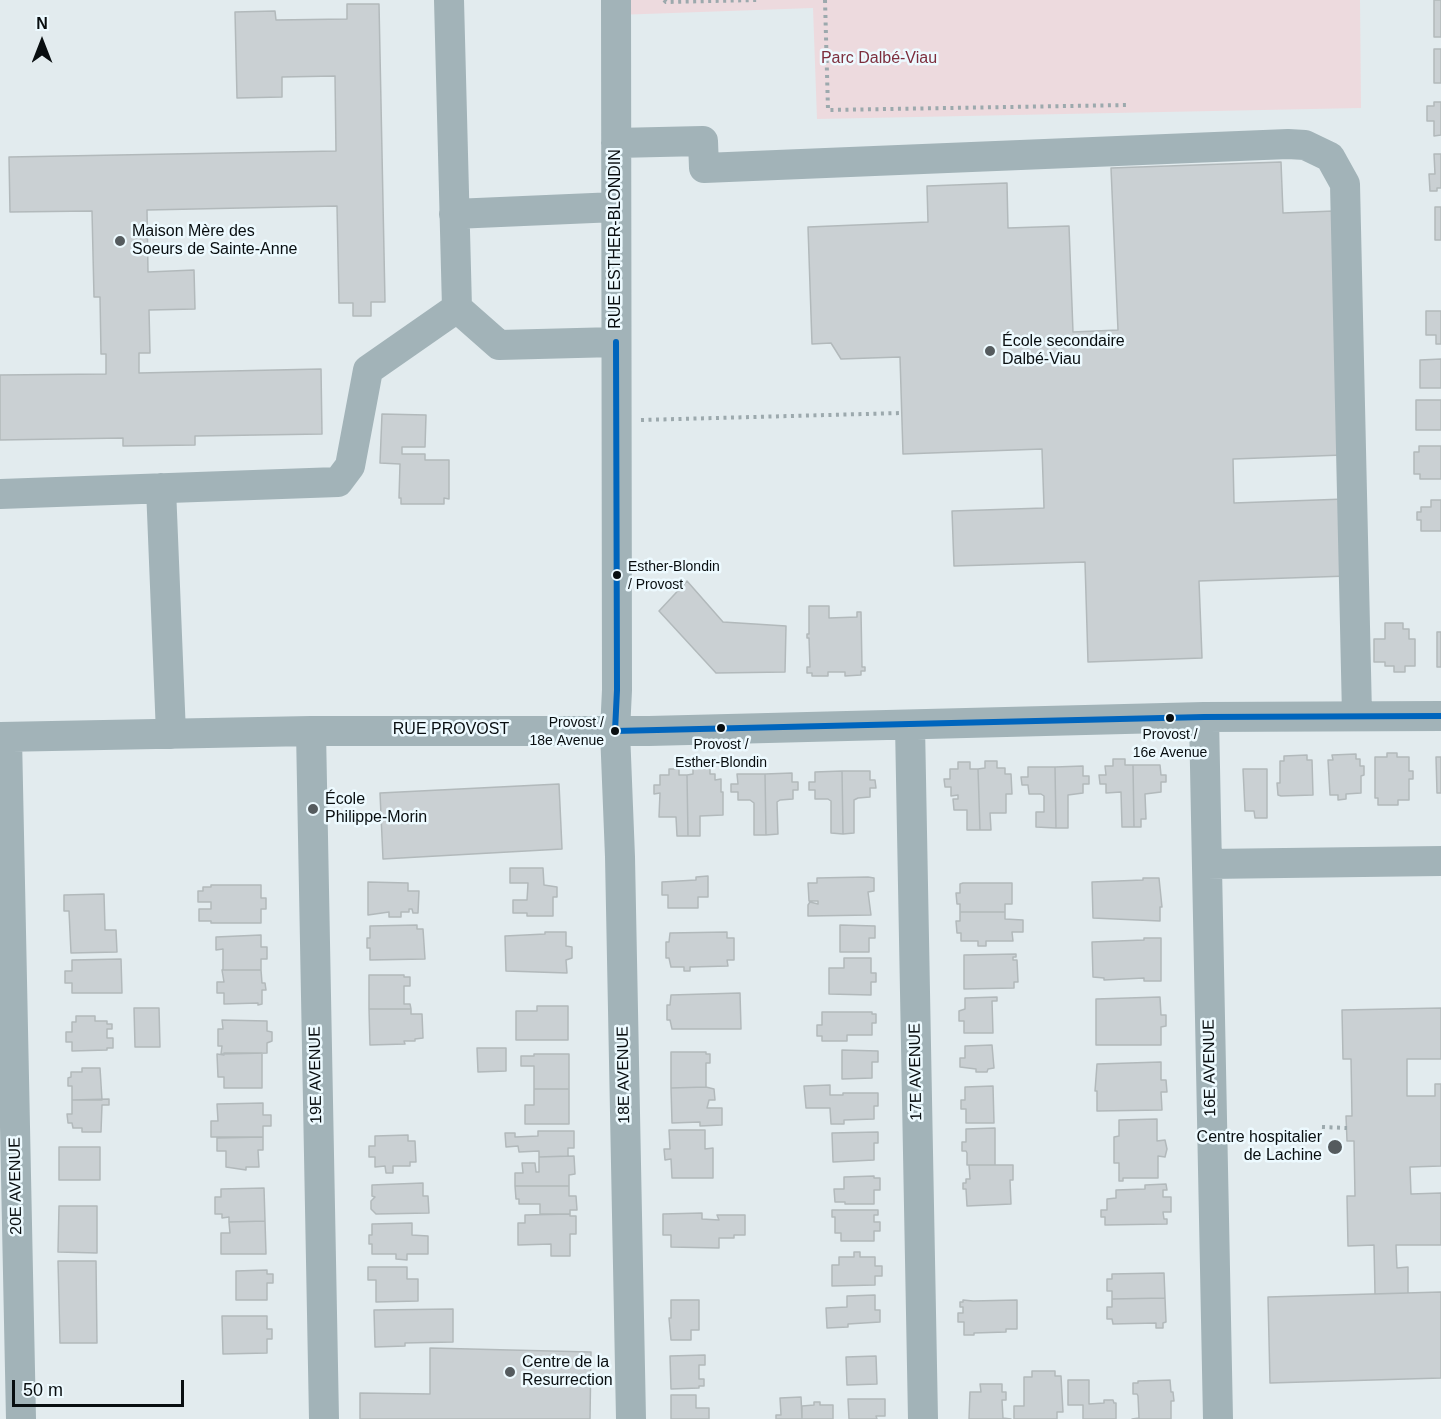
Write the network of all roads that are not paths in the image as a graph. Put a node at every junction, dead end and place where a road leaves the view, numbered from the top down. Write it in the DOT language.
graph roads {
  1 [pos="449,0"];
  2 [pos="616,0"];
  3 [pos="616,143"];
  4 [pos="616,207"];
  5 [pos="454,214"];
  6 [pos="457,308"];
  7 [pos="616,342"];
  8 [pos="161,488"];
  9 [pos="0,494"];
  10 [pos="1357,715"];
  11 [pos="1441,716"];
  12 [pos="1204,717"];
  13 [pos="910,725"];
  14 [pos="311,731"];
  15 [pos="615,731"];
  16 [pos="171,734"];
  17 [pos="4,737"];
  18 [pos="1441,861"];
  19 [pos="1207,864"];
  20 [pos="21,1419"];
  21 [pos="324,1419"];
  22 [pos="631,1419"];
  23 [pos="923,1419"];
  24 [pos="1218,1419"];
  1 -- 5 [label="street"];
  2 -- 3 [label="street, RUE ESTHER-BLONDIN"];
  3 -- 4 [label="street, RUE ESTHER-BLONDIN"];
  3 -- 10 [label="street"];
  4 -- 5 [label="street"];
  4 -- 7 [label="street, RUE ESTHER-BLONDIN"];
  5 -- 6 [label="street"];
  6 -- 7 [label="street"];
  6 -- 8 [label="street"];
  7 -- 15 [label="street, RUE ESTHER-BLONDIN"];
  8 -- 9 [label="street"];
  8 -- 16 [label="street"];
  10 -- 11 [label="street, RUE PROVOST"];
  10 -- 12 [label="street, RUE PROVOST"];
  12 -- 13 [label="street, RUE PROVOST"];
  12 -- 19 [label="street, 16E AVENUE"];
  13 -- 15 [label="street, RUE PROVOST"];
  13 -- 23 [label="street, 17E AVENUE"];
  14 -- 15 [label="street, RUE PROVOST"];
  14 -- 16 [label="street, RUE PROVOST"];
  14 -- 21 [label="street, 19E AVENUE"];
  15 -- 22 [label="street, 18E AVENUE"];
  16 -- 17 [label="street, RUE PROVOST"];
  17 -- 20 [label="street, 20E AVENUE"];
  18 -- 19 [label="street"];
  19 -- 24 [label="street, 16E AVENUE"];
}
